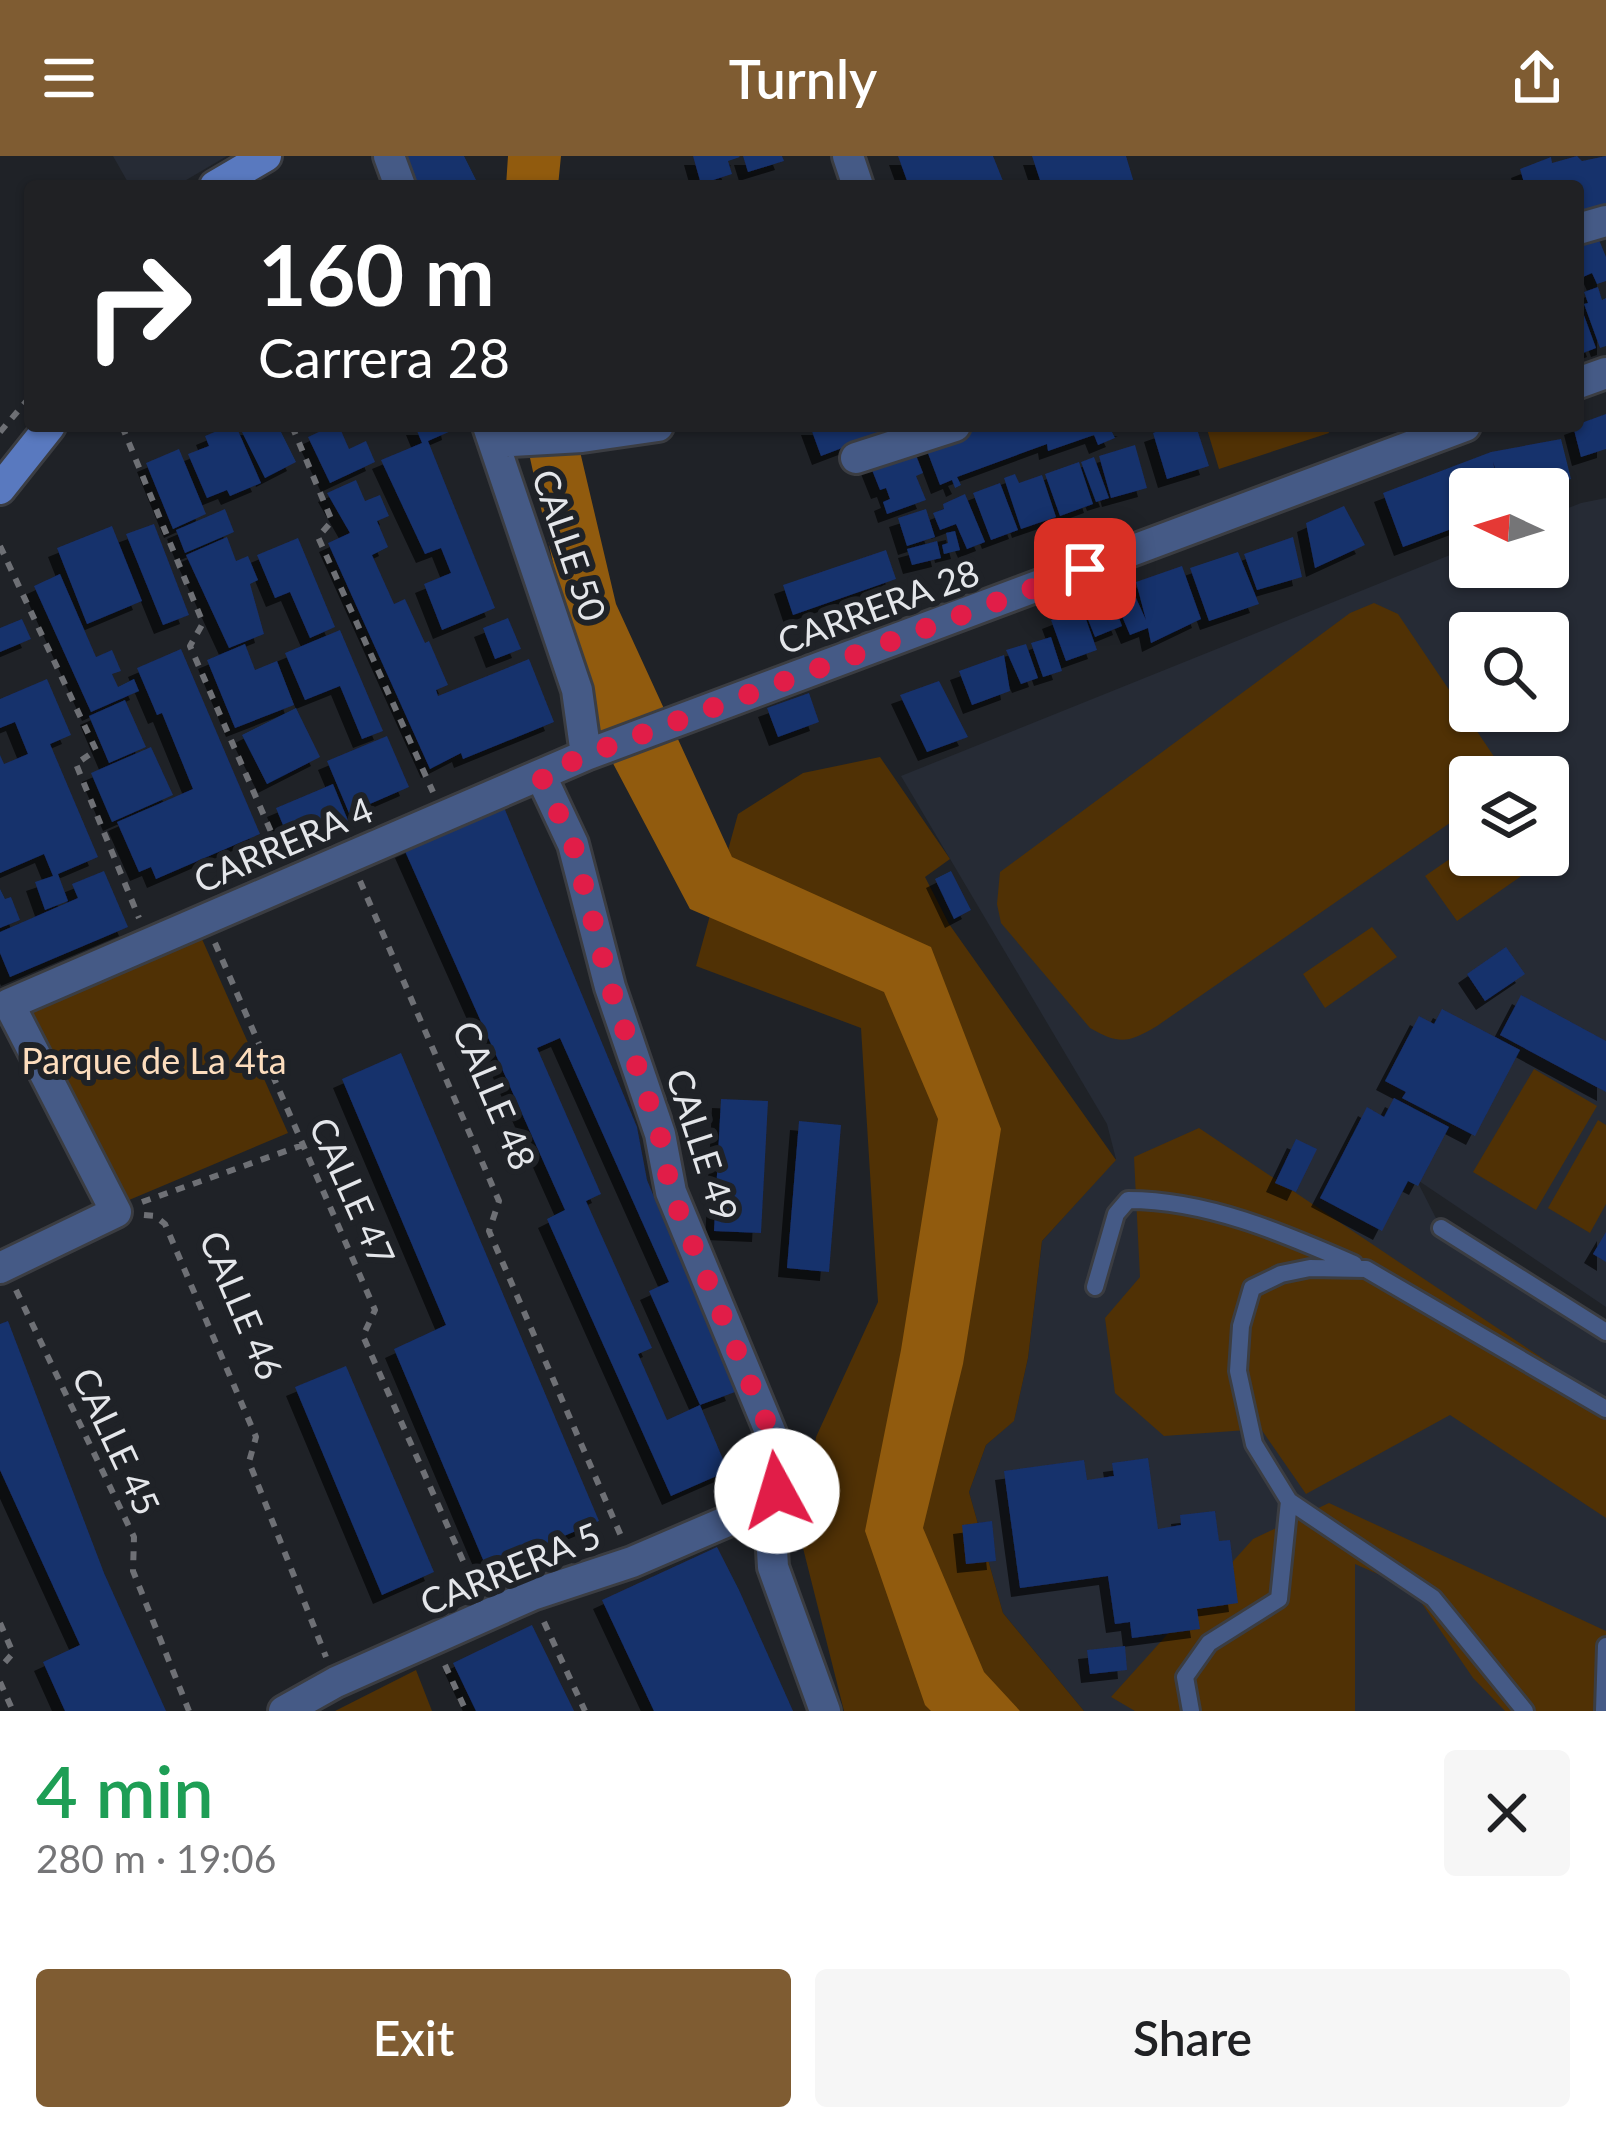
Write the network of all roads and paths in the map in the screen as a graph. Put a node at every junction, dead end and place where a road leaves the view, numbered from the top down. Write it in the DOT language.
graph roads {
  1 [pos="266,156"];
  2 [pos="225,180"];
  3 [pos="24,404"];
  4 [pos="0,432"];
  5 [pos="45,432"];
  6 [pos="124,432"];
  7 [pos="295,432"];
  8 [pos="617,432"];
  9 [pos="936,432"];
  10 [pos="1449,432"];
  11 [pos="501,435"];
  12 [pos="856,458"];
  13 [pos="0,489"];
  14 [pos="0,546"];
  15 [pos="594,753"];
  16 [pos="541,776"];
  17 [pos="445,818"];
  18 [pos="350,858"];
  19 [pos="293,883"];
  20 [pos="205,920"];
  21 [pos="150,944"];
  22 [pos="303,1145"];
  23 [pos="116,1212"];
  24 [pos="1441,1228"];
  25 [pos="2,1267"];
  26 [pos="1366,1269"];
  27 [pos="1095,1287"];
  28 [pos="1606,1332"];
  29 [pos="1606,1409"];
  30 [pos="1289,1501"];
  31 [pos="770,1516"];
  32 [pos="632,1562"];
  33 [pos="532,1595"];
  34 [pos="487,1616"];
  35 [pos="0,1623"];
  36 [pos="434,1640"];
  37 [pos="1606,1646"];
  38 [pos="0,1668"];
  39 [pos="0,1682"];
  40 [pos="336,1682"];
  41 [pos="13,1711"];
  42 [pos="189,1711"];
  43 [pos="284,1711"];
  44 [pos="466,1711"];
  45 [pos="585,1711"];
  46 [pos="825,1711"];
  47 [pos="1191,1711"];
  48 [pos="1525,1711"];
  49 [pos="1604,1711"];
  1 -- 2 [label="main road"];
  3 -- 4 [label="path"];
  5 -- 13 [label="main road"];
  6 -- 19 [label="path"];
  7 -- 17 [label="path"];
  8 -- 11 [label="street"];
  9 -- 12 [label="street"];
  10 -- 15 [label="street, CARRERA 28"];
  11 -- 15 [label="street, CALLE 50"];
  14 -- 21 [label="path"];
  15 -- 16 [label="street, CARRERA 4"];
  16 -- 17 [label="street, CARRERA 4"];
  16 -- 31 [label="street, CALLE 49"];
  17 -- 18 [label="street, CARRERA 4"];
  18 -- 19 [label="street, CARRERA 4"];
  18 -- 32 [label="path, CALLE 48"];
  19 -- 20 [label="street, CARRERA 4"];
  20 -- 21 [label="street, CARRERA 4"];
  20 -- 22 [label="path, CALLE 47"];
  21 -- 23 [label="street, CARRERA 4"];
  22 -- 23 [label="path"];
  22 -- 34 [label="path, CALLE 47"];
  23 -- 25 [label="street"];
  23 -- 40 [label="path, CALLE 46"];
  24 -- 28 [label="lane"];
  25 -- 42 [label="path, CALLE 45"];
  26 -- 27 [label="lane"];
  26 -- 29 [label="lane"];
  26 -- 30 [label="lane"];
  30 -- 47 [label="lane"];
  30 -- 48 [label="lane"];
  31 -- 32 [label="street, CARRERA 5"];
  31 -- 46 [label="street"];
  32 -- 33 [label="street, CARRERA 5"];
  33 -- 34 [label="street, CARRERA 5"];
  33 -- 45 [label="path"];
  34 -- 36 [label="street, CARRERA 5"];
  35 -- 38 [label="path"];
  36 -- 40 [label="street, CARRERA 5"];
  36 -- 44 [label="path"];
  37 -- 49 [label="lane"];
  39 -- 41 [label="path"];
  40 -- 43 [label="street, CARRERA 5"];
}
